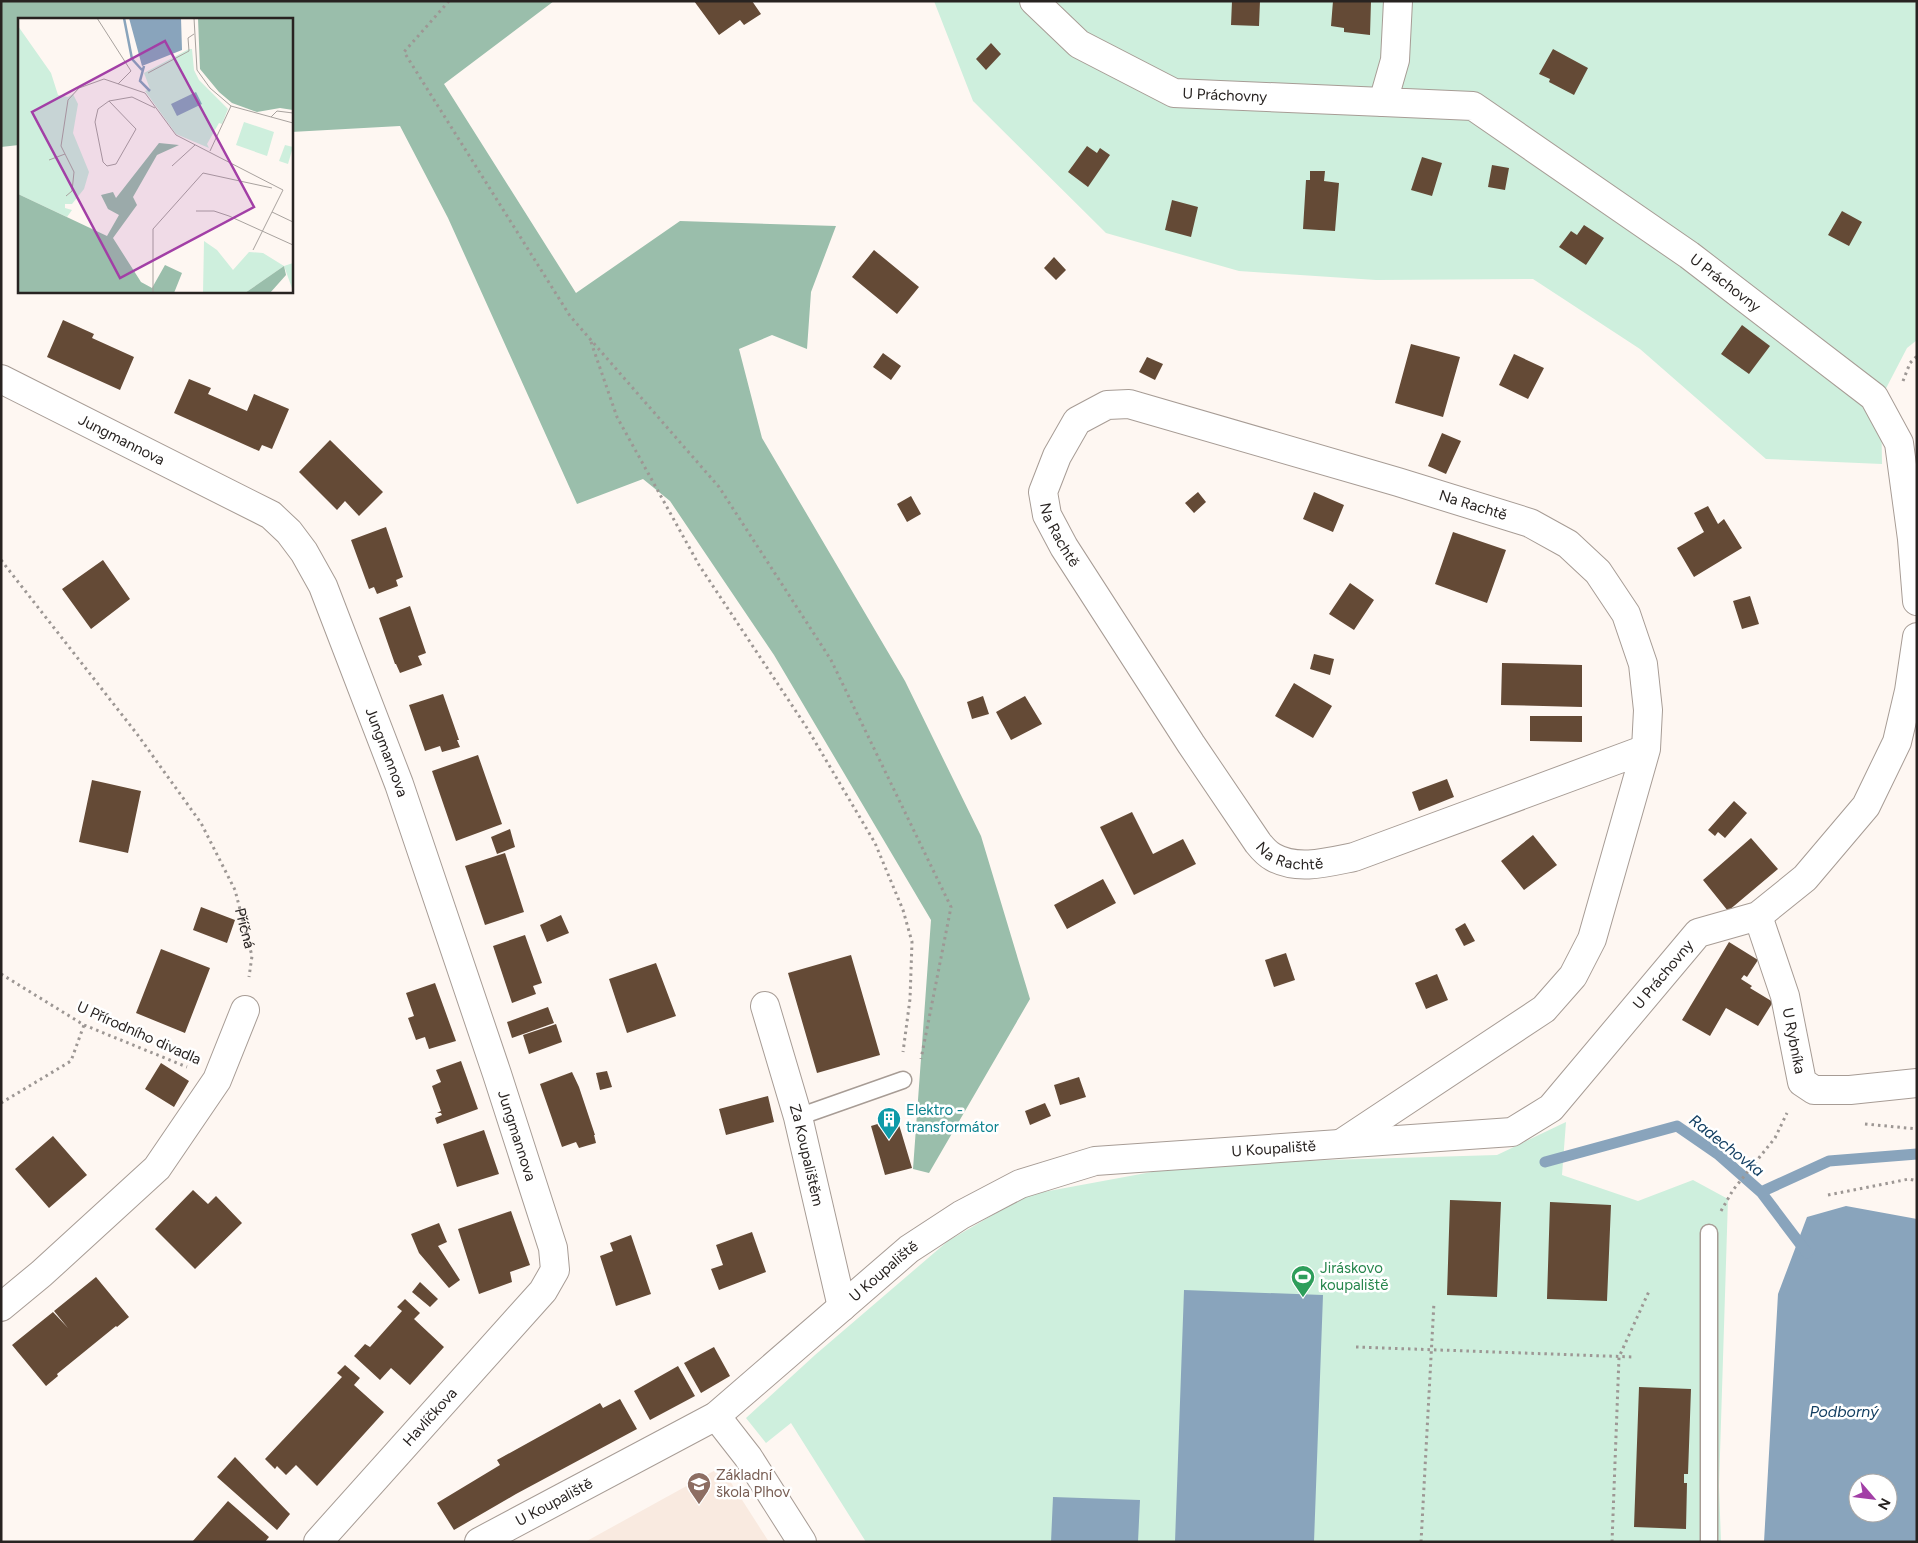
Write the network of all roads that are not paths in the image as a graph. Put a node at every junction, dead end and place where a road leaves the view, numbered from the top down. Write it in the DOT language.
graph roads {
  1 [pos="1034,1"];
  2 [pos="1398,1"];
  3 [pos="1383,102"];
  4 [pos="1,379"];
  5 [pos="1917,601"];
  6 [pos="1917,636"];
  7 [pos="1646,749"];
  8 [pos="1758,916"];
  9 [pos="765,1006"];
  10 [pos="245,1010"];
  11 [pos="901,1081"];
  12 [pos="1917,1084"];
  13 [pos="798,1117"];
  14 [pos="1342,1143"];
  15 [pos="1708,1233"];
  16 [pos="543,1291"];
  17 [pos="1,1307"];
  18 [pos="842,1307"];
  19 [pos="716,1416"];
  20 [pos="318,1542"];
  21 [pos="479,1542"];
  22 [pos="802,1542"];
  23 [pos="1709,1542"];
  1 -- 3 [label="street, U Práchovny"];
  2 -- 3 [label="street"];
  3 -- 5 [label="street, U Práchovny"];
  4 -- 16 [label="street, Jungmannova"];
  6 -- 8 [label="street, U Práchovny"];
  7 -- 7 [label="street, Na Rachtě"];
  7 -- 14 [label="street, Na Rachtě"];
  8 -- 12 [label="street, U Rybníka"];
  8 -- 14 [label="street, U Práchovny"];
  9 -- 13 [label="street, Za Koupalištěm"];
  10 -- 17 [label="street"];
  11 -- 13 [label="lane"];
  13 -- 18 [label="street, Za Koupalištěm"];
  14 -- 18 [label="street, U Koupaliště"];
  15 -- 23 [label="lane"];
  16 -- 20 [label="street, Havlíčkova"];
  18 -- 19 [label="street, U Koupaliště"];
  19 -- 21 [label="street, U Koupaliště"];
  19 -- 22 [label="street"];
}
